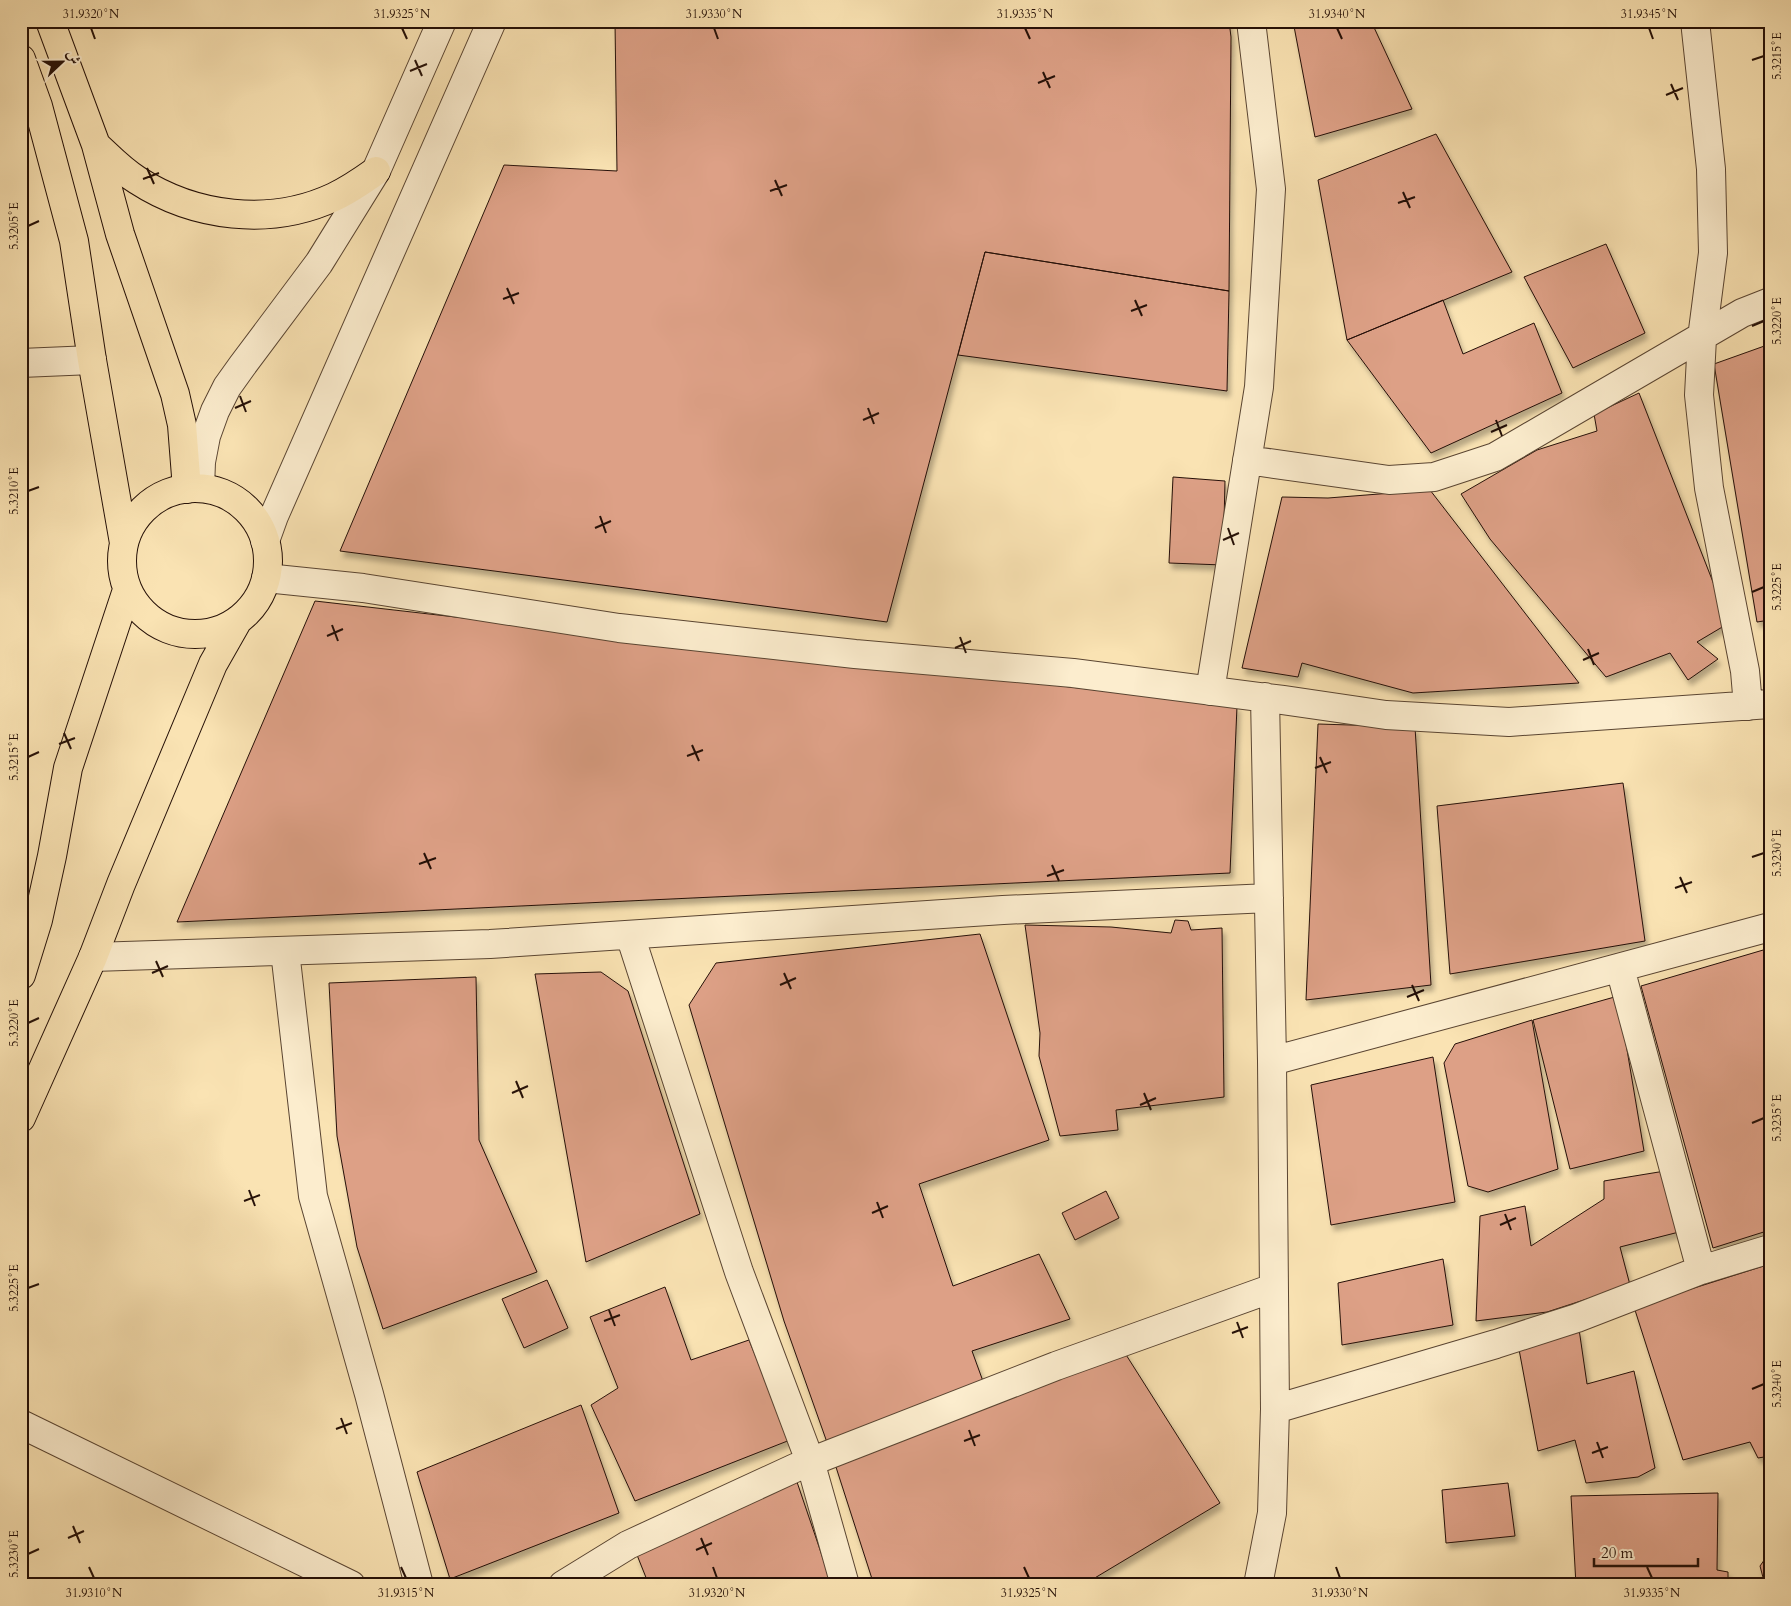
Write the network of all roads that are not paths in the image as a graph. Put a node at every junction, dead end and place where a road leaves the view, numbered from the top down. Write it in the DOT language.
graph roads {
  1 [pos="50,21"];
  2 [pos="442,21"];
  3 [pos="492,21"];
  4 [pos="1251,21"];
  5 [pos="1695,21"];
  6 [pos="21,59"];
  7 [pos="96,145"];
  8 [pos="376,171"];
  9 [pos="1770,302"];
  10 [pos="1702,338"];
  11 [pos="92,360"];
  12 [pos="21,363"];
  13 [pos="1247,460"];
  14 [pos="193,488"];
  15 [pos="265,541"];
  16 [pos="124,543"];
  17 [pos="266,578"];
  18 [pos="127,590"];
  19 [pos="238,620"];
  20 [pos="1210,691"];
  21 [pos="1266,697"];
  22 [pos="1759,705"];
  23 [pos="1269,898"];
  24 [pos="1770,927"];
  25 [pos="630,935"];
  26 [pos="285,951"];
  27 [pos="94,957"];
  28 [pos="1620,968"];
  29 [pos="21,975"];
  30 [pos="1272,1061"];
  31 [pos="21,1118"];
  32 [pos="1770,1249"];
  33 [pos="1701,1270"];
  34 [pos="1273,1288"];
  35 [pos="1275,1409"];
  36 [pos="21,1424"];
  37 [pos="810,1461"];
  38 [pos="351,1585"];
  39 [pos="419,1585"];
  40 [pos="563,1585"];
  41 [pos="845,1585"];
  42 [pos="1258,1585"];
  1 -- 7 [label="main road"];
  2 -- 8 [label="street"];
  3 -- 15 [label="street"];
  4 -- 13 [label="street"];
  5 -- 10 [label="street"];
  6 -- 11 [label="main road"];
  7 -- 8 [label="main road"];
  7 -- 14 [label="main road"];
  8 -- 14 [label="street"];
  9 -- 10 [label="street"];
  10 -- 13 [label="street"];
  10 -- 22 [label="street"];
  11 -- 12 [label="street"];
  11 -- 16 [label="main road"];
  13 -- 20 [label="street"];
  14 -- 15 [label="main road"];
  14 -- 16 [label="main road"];
  15 -- 17 [label="main road"];
  16 -- 18 [label="main road"];
  17 -- 19 [label="main road"];
  17 -- 20 [label="street"];
  18 -- 19 [label="main road"];
  18 -- 29 [label="main road"];
  19 -- 27 [label="main road"];
  20 -- 21 [label="street"];
  21 -- 22 [label="street"];
  21 -- 23 [label="street"];
  23 -- 25 [label="street"];
  23 -- 30 [label="street"];
  24 -- 28 [label="street"];
  25 -- 26 [label="street"];
  25 -- 37 [label="street"];
  26 -- 27 [label="street"];
  26 -- 39 [label="street"];
  27 -- 31 [label="main road"];
  28 -- 30 [label="street"];
  28 -- 33 [label="street"];
  30 -- 34 [label="street"];
  32 -- 33 [label="street"];
  33 -- 35 [label="street"];
  34 -- 35 [label="street"];
  34 -- 37 [label="street"];
  35 -- 42 [label="street"];
  36 -- 38 [label="street"];
  37 -- 40 [label="street"];
  37 -- 41 [label="street"];
}
